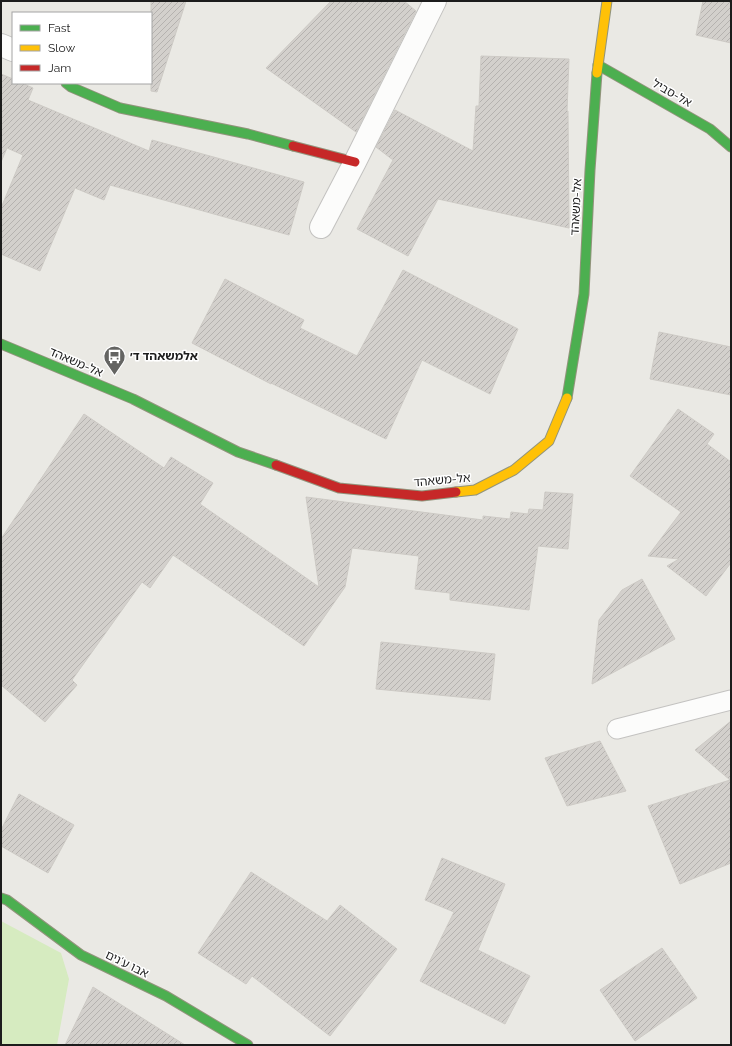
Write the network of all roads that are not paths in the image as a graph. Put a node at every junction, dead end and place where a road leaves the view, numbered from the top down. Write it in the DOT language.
graph roads {
  1 [pos="435,1"];
  2 [pos="607,1"];
  3 [pos="1,45"];
  4 [pos="12,50"];
  5 [pos="598,65"];
  6 [pos="67,84"];
  7 [pos="731,147"];
  8 [pos="355,162"];
  9 [pos="321,227"];
  10 [pos="1,344"];
  11 [pos="731,700"];
  12 [pos="617,729"];
  13 [pos="1,898"];
  14 [pos="248,1045"];
  1 -- 8 [label="street"];
  2 -- 5 [label="street, אל-משאהד"];
  3 -- 4 [label="street"];
  5 -- 7 [label="street, אל-סביל"];
  5 -- 10 [label="street, אל-משאהד"];
  6 -- 8 [label="street"];
  8 -- 9 [label="street"];
  11 -- 12 [label="lane"];
  13 -- 14 [label="street, אבו ע'נים"];
}
